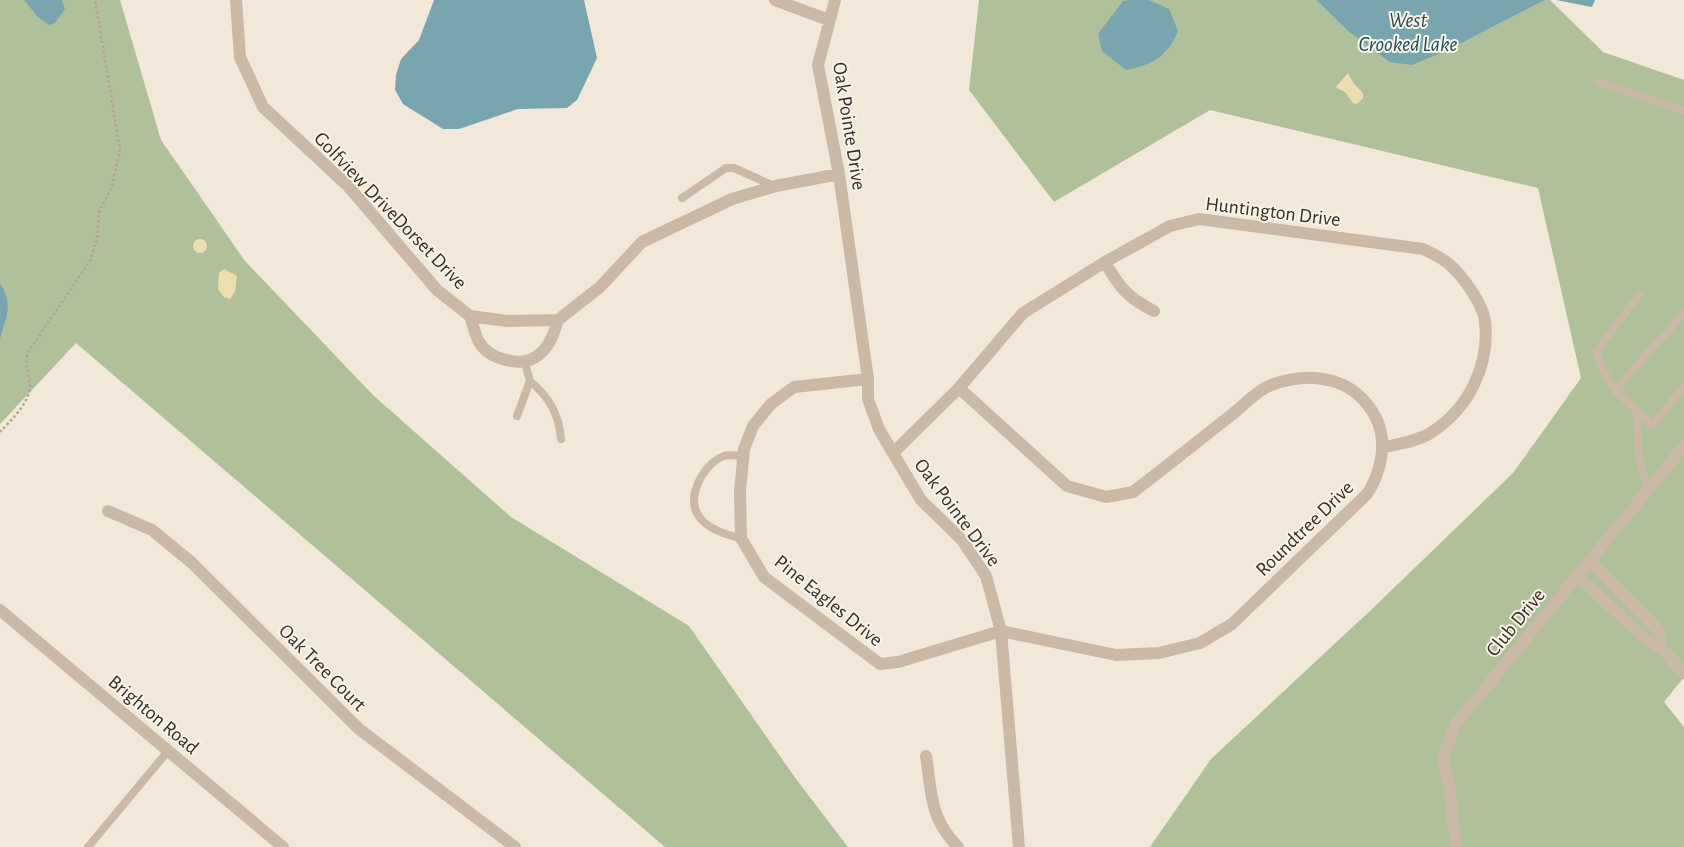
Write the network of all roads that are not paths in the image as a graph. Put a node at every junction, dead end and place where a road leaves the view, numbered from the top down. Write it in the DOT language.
graph roads {
  1 [pos="236,0"];
  2 [pos="775,0"];
  3 [pos="836,0"];
  4 [pos="829,20"];
  5 [pos="1598,82"];
  6 [pos="1684,111"];
  7 [pos="839,174"];
  8 [pos="776,186"];
  9 [pos="682,198"];
  10 [pos="1105,262"];
  11 [pos="1639,295"];
  12 [pos="1154,311"];
  13 [pos="1684,314"];
  14 [pos="470,316"];
  15 [pos="558,320"];
  16 [pos="524,360"];
  17 [pos="868,379"];
  18 [pos="530,381"];
  19 [pos="1684,387"];
  20 [pos="959,388"];
  21 [pos="1615,390"];
  22 [pos="1636,410"];
  23 [pos="517,416"];
  24 [pos="561,439"];
  25 [pos="1684,446"];
  26 [pos="1382,448"];
  27 [pos="893,454"];
  28 [pos="743,456"];
  29 [pos="1648,490"];
  30 [pos="108,511"];
  31 [pos="741,538"];
  32 [pos="1589,560"];
  33 [pos="1577,575"];
  34 [pos="0,610"];
  35 [pos="1002,631"];
  36 [pos="1662,649"];
  37 [pos="1684,673"];
  38 [pos="168,751"];
  39 [pos="926,756"];
  40 [pos="956,846"];
  41 [pos="88,847"];
  42 [pos="283,847"];
  43 [pos="515,847"];
  44 [pos="1019,847"];
  45 [pos="1456,847"];
  1 -- 14 [label="street, Golfview DriveDorset Drive"];
  2 -- 4 [label="street"];
  3 -- 4 [label="street, Oak Pointe Drive"];
  4 -- 7 [label="street, Oak Pointe Drive"];
  5 -- 6 [label="lane"];
  7 -- 8 [label="street"];
  7 -- 17 [label="street, Oak Pointe Drive"];
  8 -- 9 [label="lane"];
  8 -- 15 [label="street"];
  10 -- 12 [label="street"];
  10 -- 20 [label="street, Huntington Drive"];
  10 -- 26 [label="street, Huntington Drive"];
  11 -- 21 [label="lane"];
  13 -- 21 [label="lane"];
  14 -- 15 [label="street, Golfview DriveDorset Drive"];
  14 -- 16 [label="street"];
  15 -- 16 [label="street"];
  16 -- 18 [label="lane"];
  17 -- 27 [label="street, Oak Pointe Drive"];
  17 -- 28 [label="street, Pine Eagles Drive"];
  18 -- 23 [label="lane"];
  18 -- 24 [label="lane"];
  19 -- 22 [label="lane"];
  20 -- 26 [label="street, Roundtree Drive"];
  20 -- 27 [label="street, Huntington Drive"];
  21 -- 22 [label="lane"];
  22 -- 29 [label="lane"];
  25 -- 29 [label="street, Club Drive"];
  26 -- 35 [label="street, Roundtree Drive"];
  27 -- 35 [label="street, Oak Pointe Drive"];
  28 -- 31 [label="street, Pine Eagles Drive"];
  28 -- 31 [label="lane"];
  29 -- 32 [label="street, Club Drive"];
  30 -- 43 [label="street, Oak Tree Court"];
  31 -- 35 [label="street, Pine Eagles Drive"];
  32 -- 33 [label="street, Club Drive"];
  32 -- 36 [label="street"];
  33 -- 36 [label="street"];
  33 -- 45 [label="street, Club Drive"];
  34 -- 38 [label="street, Brighton Road"];
  35 -- 44 [label="street, Oak Pointe Drive"];
  36 -- 37 [label="street"];
  38 -- 41 [label="lane"];
  38 -- 42 [label="street, Brighton Road"];
  39 -- 40 [label="street"];
}
